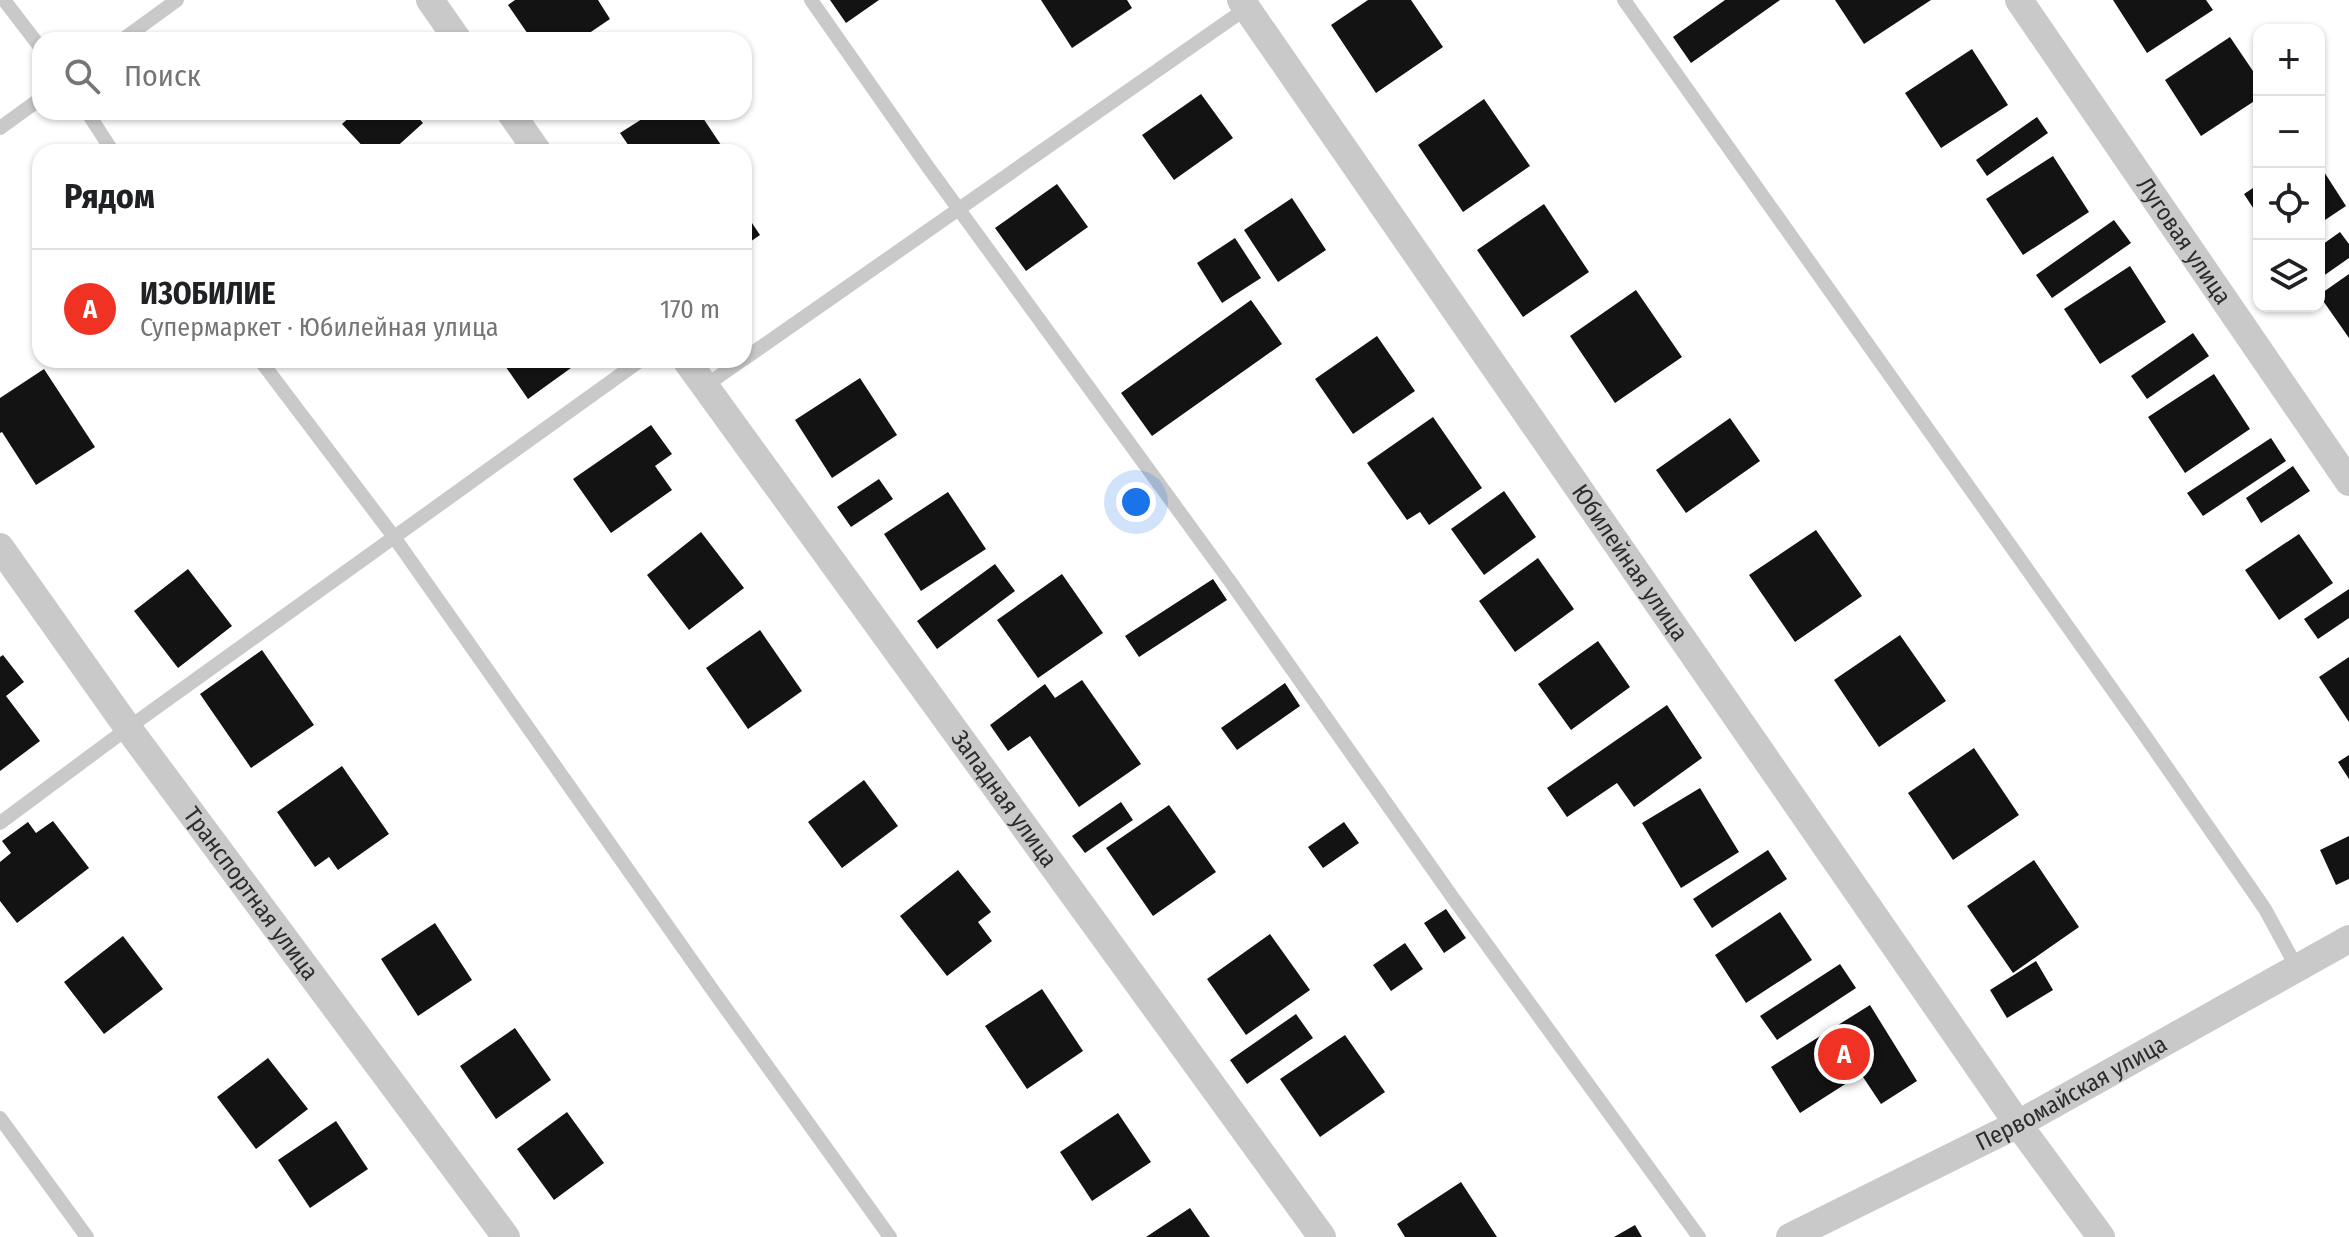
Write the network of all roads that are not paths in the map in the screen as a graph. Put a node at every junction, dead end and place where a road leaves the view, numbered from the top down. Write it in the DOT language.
graph roads {
  1 [pos="4,0"];
  2 [pos="177,0"];
  3 [pos="430,0"];
  4 [pos="811,0"];
  5 [pos="1624,0"];
  6 [pos="2019,0"];
  7 [pos="1249,2"];
  8 [pos="133,32"];
  9 [pos="452,32"];
  10 [pos="32,37"];
  11 [pos="32,105"];
  12 [pos="92,120"];
  13 [pos="516,120"];
  14 [pos="0,128"];
  15 [pos="108,144"];
  16 [pos="532,144"];
  17 [pos="958,209"];
  18 [pos="752,353"];
  19 [pos="266,368"];
  20 [pos="630,368"];
  21 [pos="692,368"];
  22 [pos="730,368"];
  23 [pos="705,386"];
  24 [pos="2349,482"];
  25 [pos="394,537"];
  26 [pos="0,547"];
  27 [pos="128,728"];
  28 [pos="0,823"];
  29 [pos="2349,939"];
  30 [pos="2297,968"];
  31 [pos="0,1118"];
  32 [pos="2018,1124"];
  33 [pos="87,1237"];
  34 [pos="506,1237"];
  35 [pos="890,1237"];
  36 [pos="1322,1237"];
  37 [pos="1699,1237"];
  38 [pos="1790,1237"];
  39 [pos="2101,1237"];
  1 -- 10 [label="lane"];
  2 -- 8 [label="lane"];
  3 -- 9 [label="street"];
  4 -- 17 [label="lane"];
  5 -- 30 [label="lane"];
  6 -- 24 [label="street, Луговая улица"];
  7 -- 17 [label="lane"];
  7 -- 32 [label="street, Юбилейная улица"];
  11 -- 14 [label="lane"];
  12 -- 15 [label="lane"];
  13 -- 16 [label="street"];
  17 -- 18 [label="lane"];
  17 -- 37 [label="lane"];
  19 -- 25 [label="lane"];
  20 -- 25 [label="lane"];
  21 -- 23 [label="street, Западная улица"];
  22 -- 23 [label="lane"];
  23 -- 36 [label="street, Западная улица"];
  25 -- 27 [label="lane"];
  25 -- 35 [label="lane"];
  26 -- 27 [label="street, Транспортная улица"];
  27 -- 28 [label="lane"];
  27 -- 34 [label="street, Транспортная улица"];
  29 -- 30 [label="street, Первомайская улица"];
  30 -- 32 [label="street, Первомайская улица"];
  31 -- 33 [label="lane"];
  32 -- 38 [label="street, Первомайская улица"];
  32 -- 39 [label="street, Юбилейная улица"];
}
